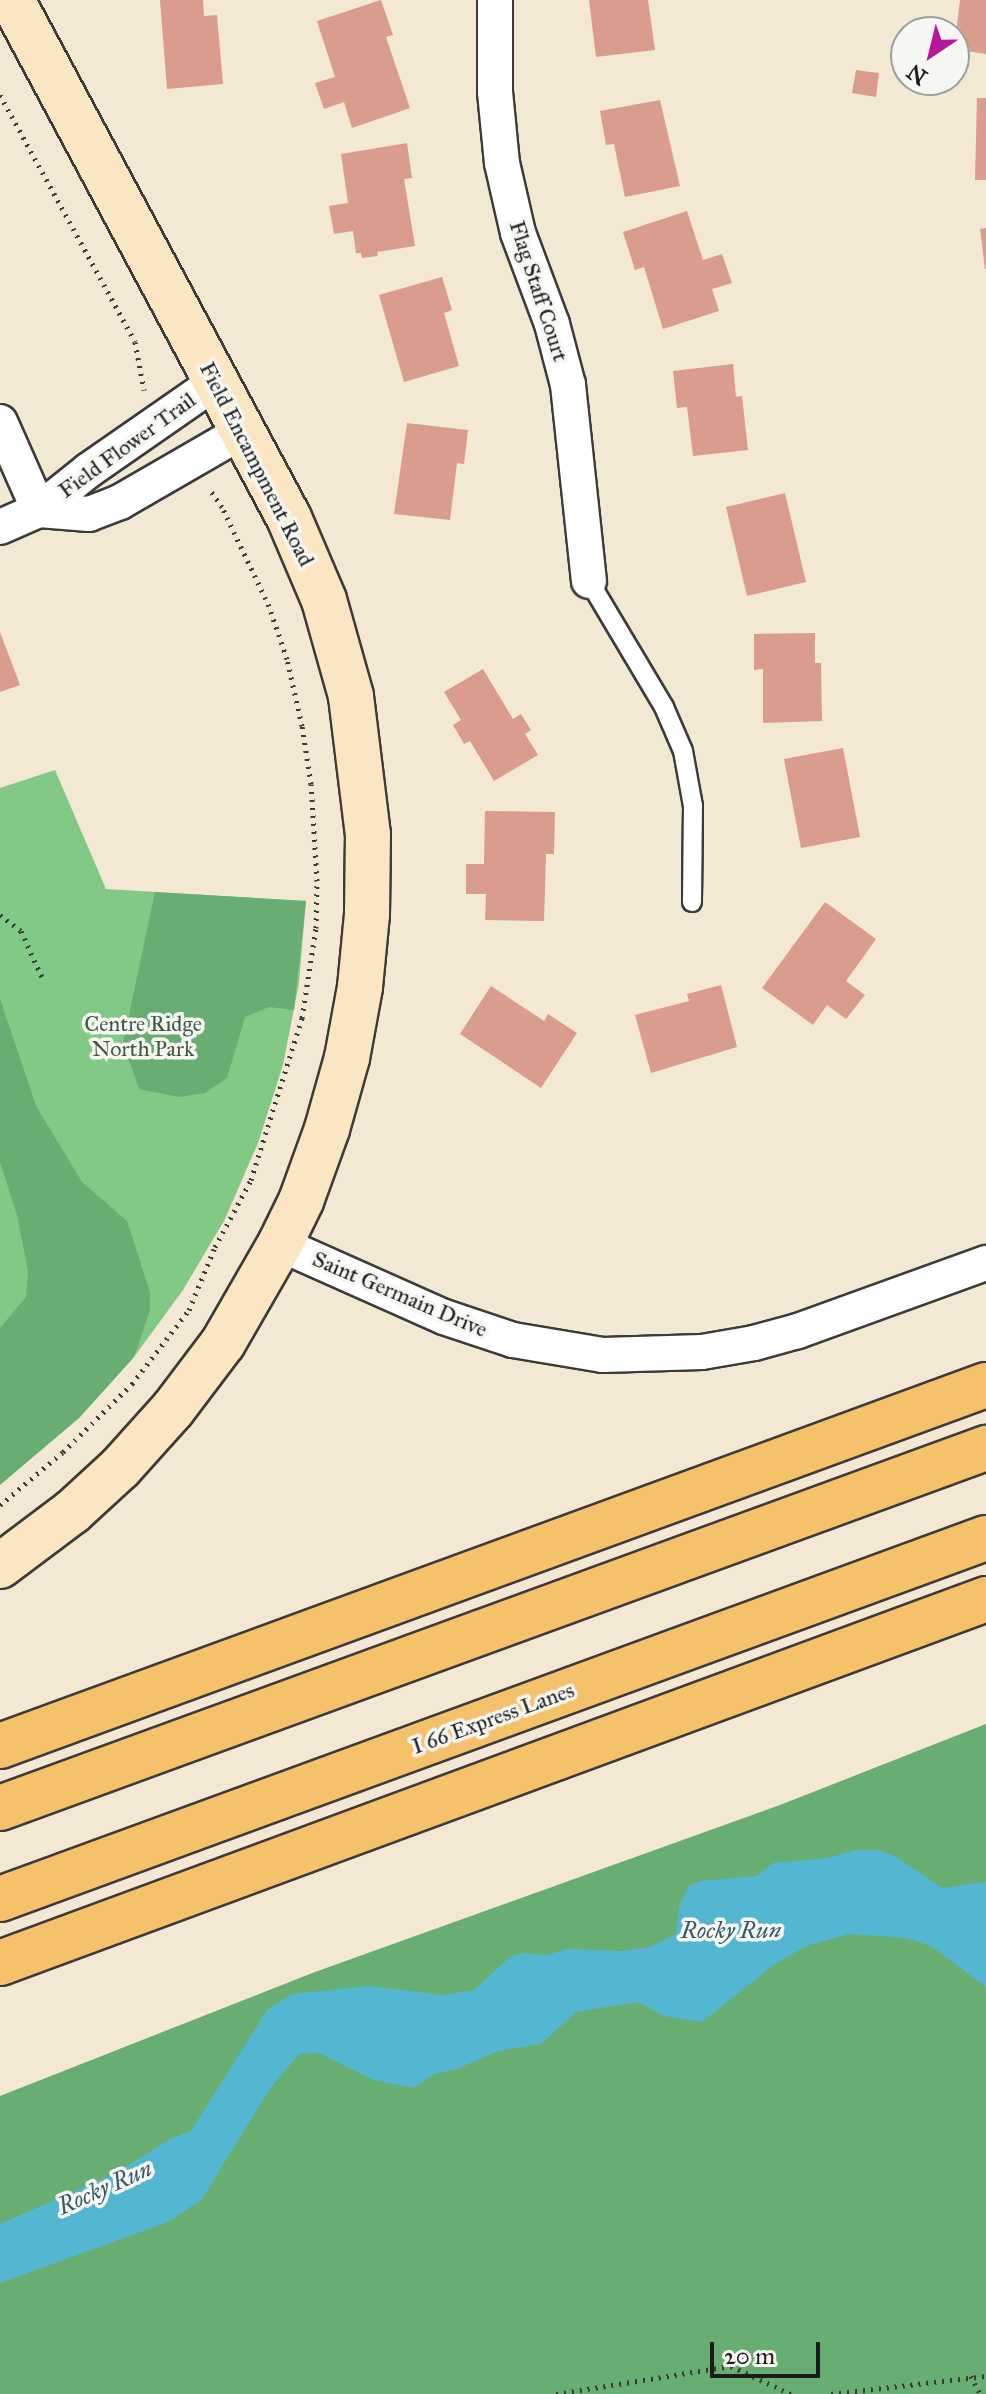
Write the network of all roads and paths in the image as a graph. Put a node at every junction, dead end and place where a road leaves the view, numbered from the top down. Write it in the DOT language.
graph roads {
  1 [pos="12,0"];
  2 [pos="495,0"];
  3 [pos="0,95"];
  4 [pos="217,381"];
  5 [pos="143,390"];
  6 [pos="0,422"];
  7 [pos="243,431"];
  8 [pos="206,483"];
  9 [pos="39,510"];
  10 [pos="0,527"];
  11 [pos="589,581"];
  12 [pos="692,902"];
  13 [pos="0,915"];
  14 [pos="42,977"];
  15 [pos="280,1244"];
  16 [pos="986,1263"];
  17 [pos="986,1385"];
  18 [pos="986,1448"];
  19 [pos="0,1505"];
  20 [pos="986,1538"];
  21 [pos="0,1566"];
  22 [pos="986,1599"];
  23 [pos="0,1746"];
  24 [pos="0,1808"];
  25 [pos="0,1899"];
  26 [pos="0,1963"];
  27 [pos="971,2376"];
  28 [pos="986,2376"];
  29 [pos="556,2394"];
  30 [pos="791,2394"];
  31 [pos="831,2394"];
  32 [pos="980,2394"];
  1 -- 4 [label="street, Field Encampment Road"];
  2 -- 11 [label="street, Flag Staff Court"];
  3 -- 5 [label="path"];
  4 -- 7 [label="street, Field Encampment Road"];
  4 -- 9 [label="street, Field Flower Trail"];
  6 -- 9 [label="street"];
  7 -- 9 [label="street, Field Flower Trail"];
  7 -- 15 [label="street, Field Encampment Road"];
  8 -- 19 [label="path"];
  9 -- 10 [label="street, Field Flower Trail"];
  11 -- 12 [label="lane"];
  13 -- 14 [label="path"];
  15 -- 16 [label="street, Saint Germain Drive"];
  15 -- 21 [label="street"];
  17 -- 23 [label="highway"];
  18 -- 24 [label="highway"];
  20 -- 25 [label="highway, I 66 Express Lanes"];
  22 -- 26 [label="highway"];
  27 -- 28 [label="path"];
  27 -- 31 [label="path"];
  27 -- 32 [label="path"];
  29 -- 30 [label="path"];
}
